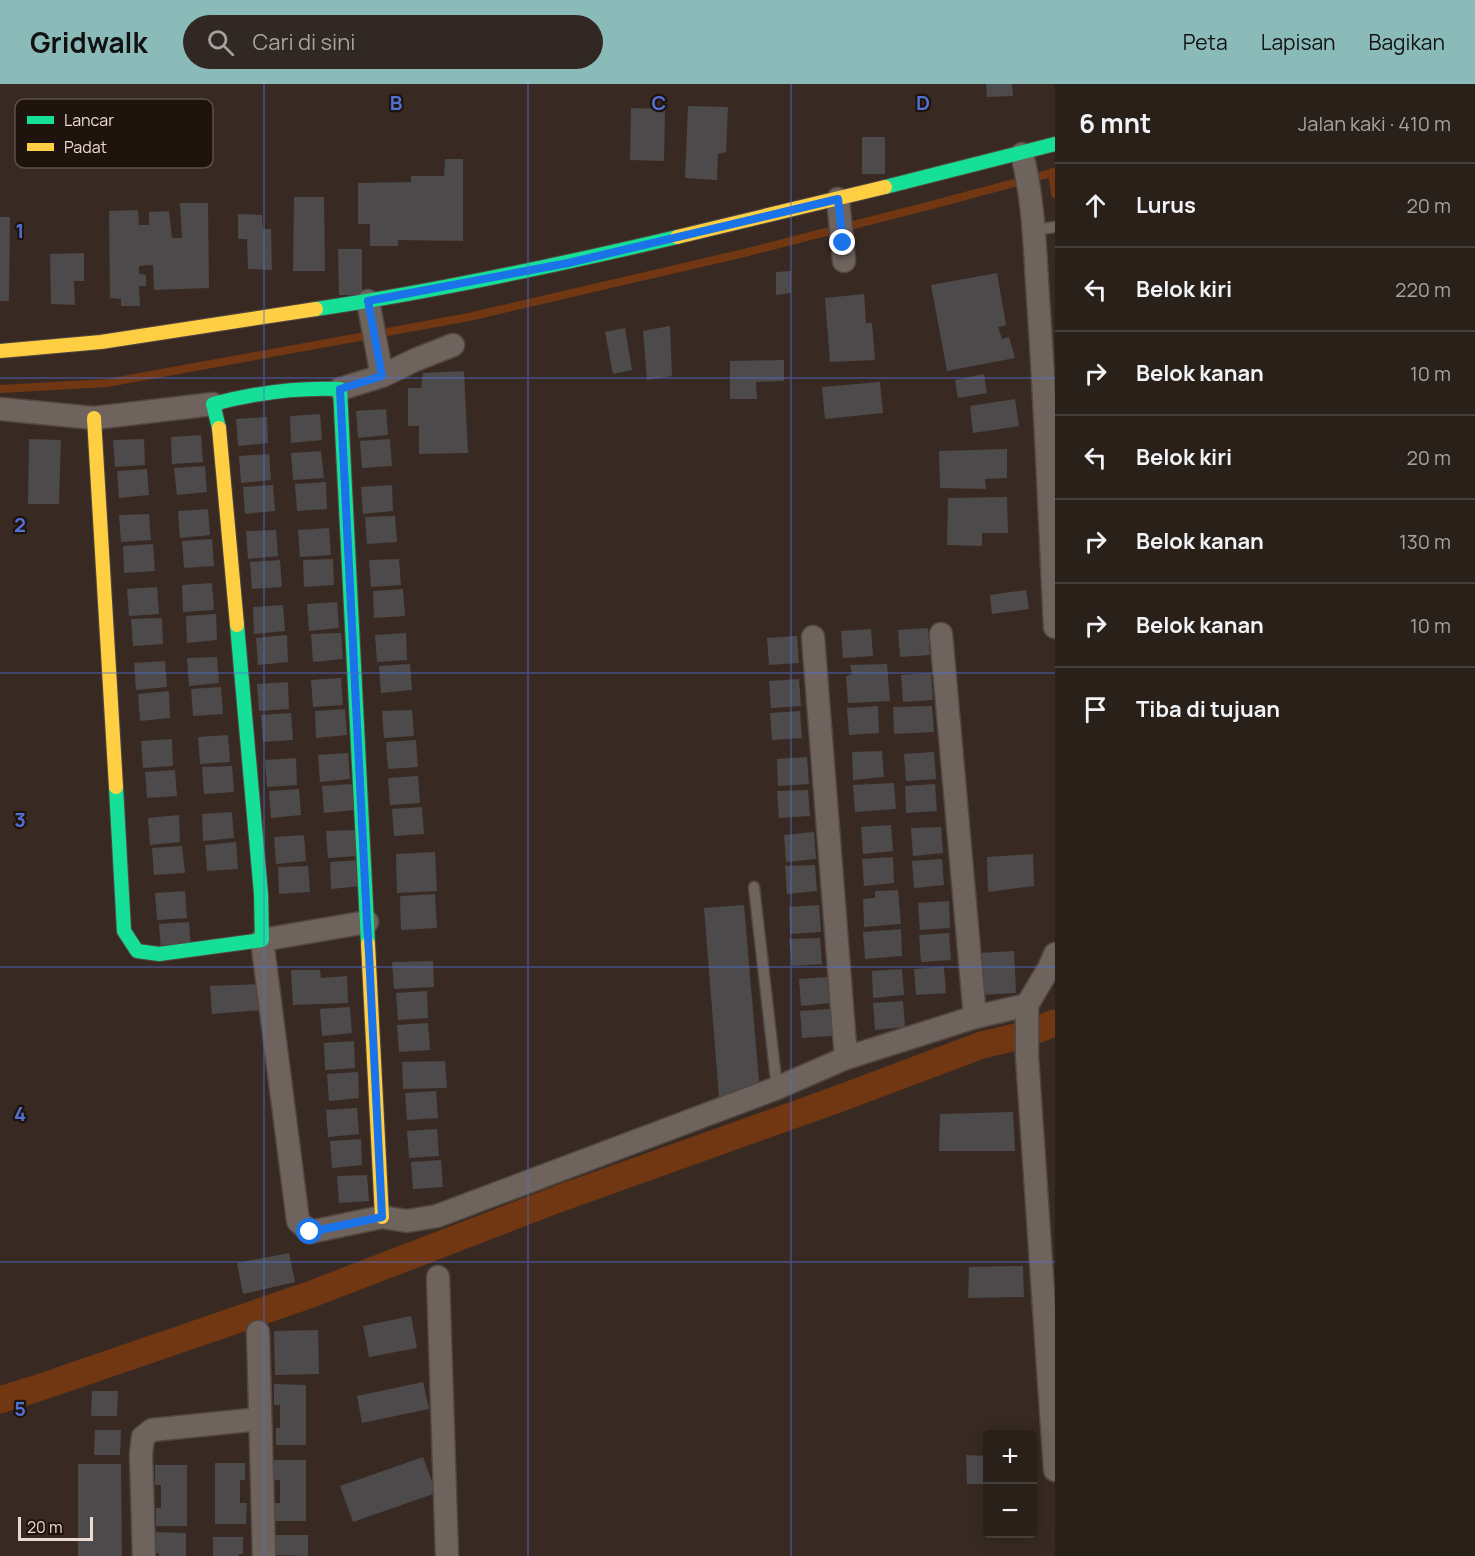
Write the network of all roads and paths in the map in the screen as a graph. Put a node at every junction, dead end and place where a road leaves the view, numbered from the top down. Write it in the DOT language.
graph roads {
  1 [pos="1055,144"];
  2 [pos="1024,161"];
  3 [pos="839,205"];
  4 [pos="1046,228"];
  5 [pos="843,252"];
  6 [pos="369,308"];
  7 [pos="453,345"];
  8 [pos="0,351"];
  9 [pos="382,376"];
  10 [pos="340,389"];
  11 [pos="213,404"];
  12 [pos="0,409"];
  13 [pos="94,418"];
  14 [pos="1055,627"];
  15 [pos="941,634"];
  16 [pos="813,637"];
  17 [pos="754,887"];
  18 [pos="367,922"];
  19 [pos="262,940"];
  20 [pos="1055,954"];
  21 [pos="1027,1014"];
  22 [pos="975,1017"];
  23 [pos="846,1058"];
  24 [pos="777,1088"];
  25 [pos="382,1217"];
  26 [pos="438,1277"];
  27 [pos="258,1332"];
  28 [pos="1051,1371"];
  29 [pos="260,1419"];
  30 [pos="1055,1470"];
  31 [pos="144,1556"];
  32 [pos="264,1556"];
  33 [pos="447,1556"];
  1 -- 2 [label="street"];
  2 -- 3 [label="street"];
  2 -- 4 [label="street"];
  3 -- 5 [label="street"];
  3 -- 6 [label="street"];
  4 -- 14 [label="street"];
  6 -- 8 [label="street"];
  6 -- 9 [label="street"];
  7 -- 9 [label="street"];
  9 -- 10 [label="street"];
  10 -- 11 [label="street"];
  10 -- 18 [label="street"];
  11 -- 13 [label="street"];
  11 -- 19 [label="street"];
  12 -- 13 [label="street"];
  13 -- 19 [label="street"];
  15 -- 22 [label="street"];
  16 -- 23 [label="street"];
  17 -- 24 [label="lane"];
  18 -- 19 [label="street"];
  18 -- 25 [label="street"];
  19 -- 25 [label="street"];
  20 -- 21 [label="street"];
  21 -- 22 [label="street"];
  21 -- 28 [label="street"];
  22 -- 23 [label="street"];
  23 -- 24 [label="street"];
  24 -- 25 [label="street"];
  26 -- 33 [label="street"];
  27 -- 29 [label="street"];
  28 -- 30 [label="street"];
  29 -- 31 [label="street"];
  29 -- 32 [label="street"];
}
